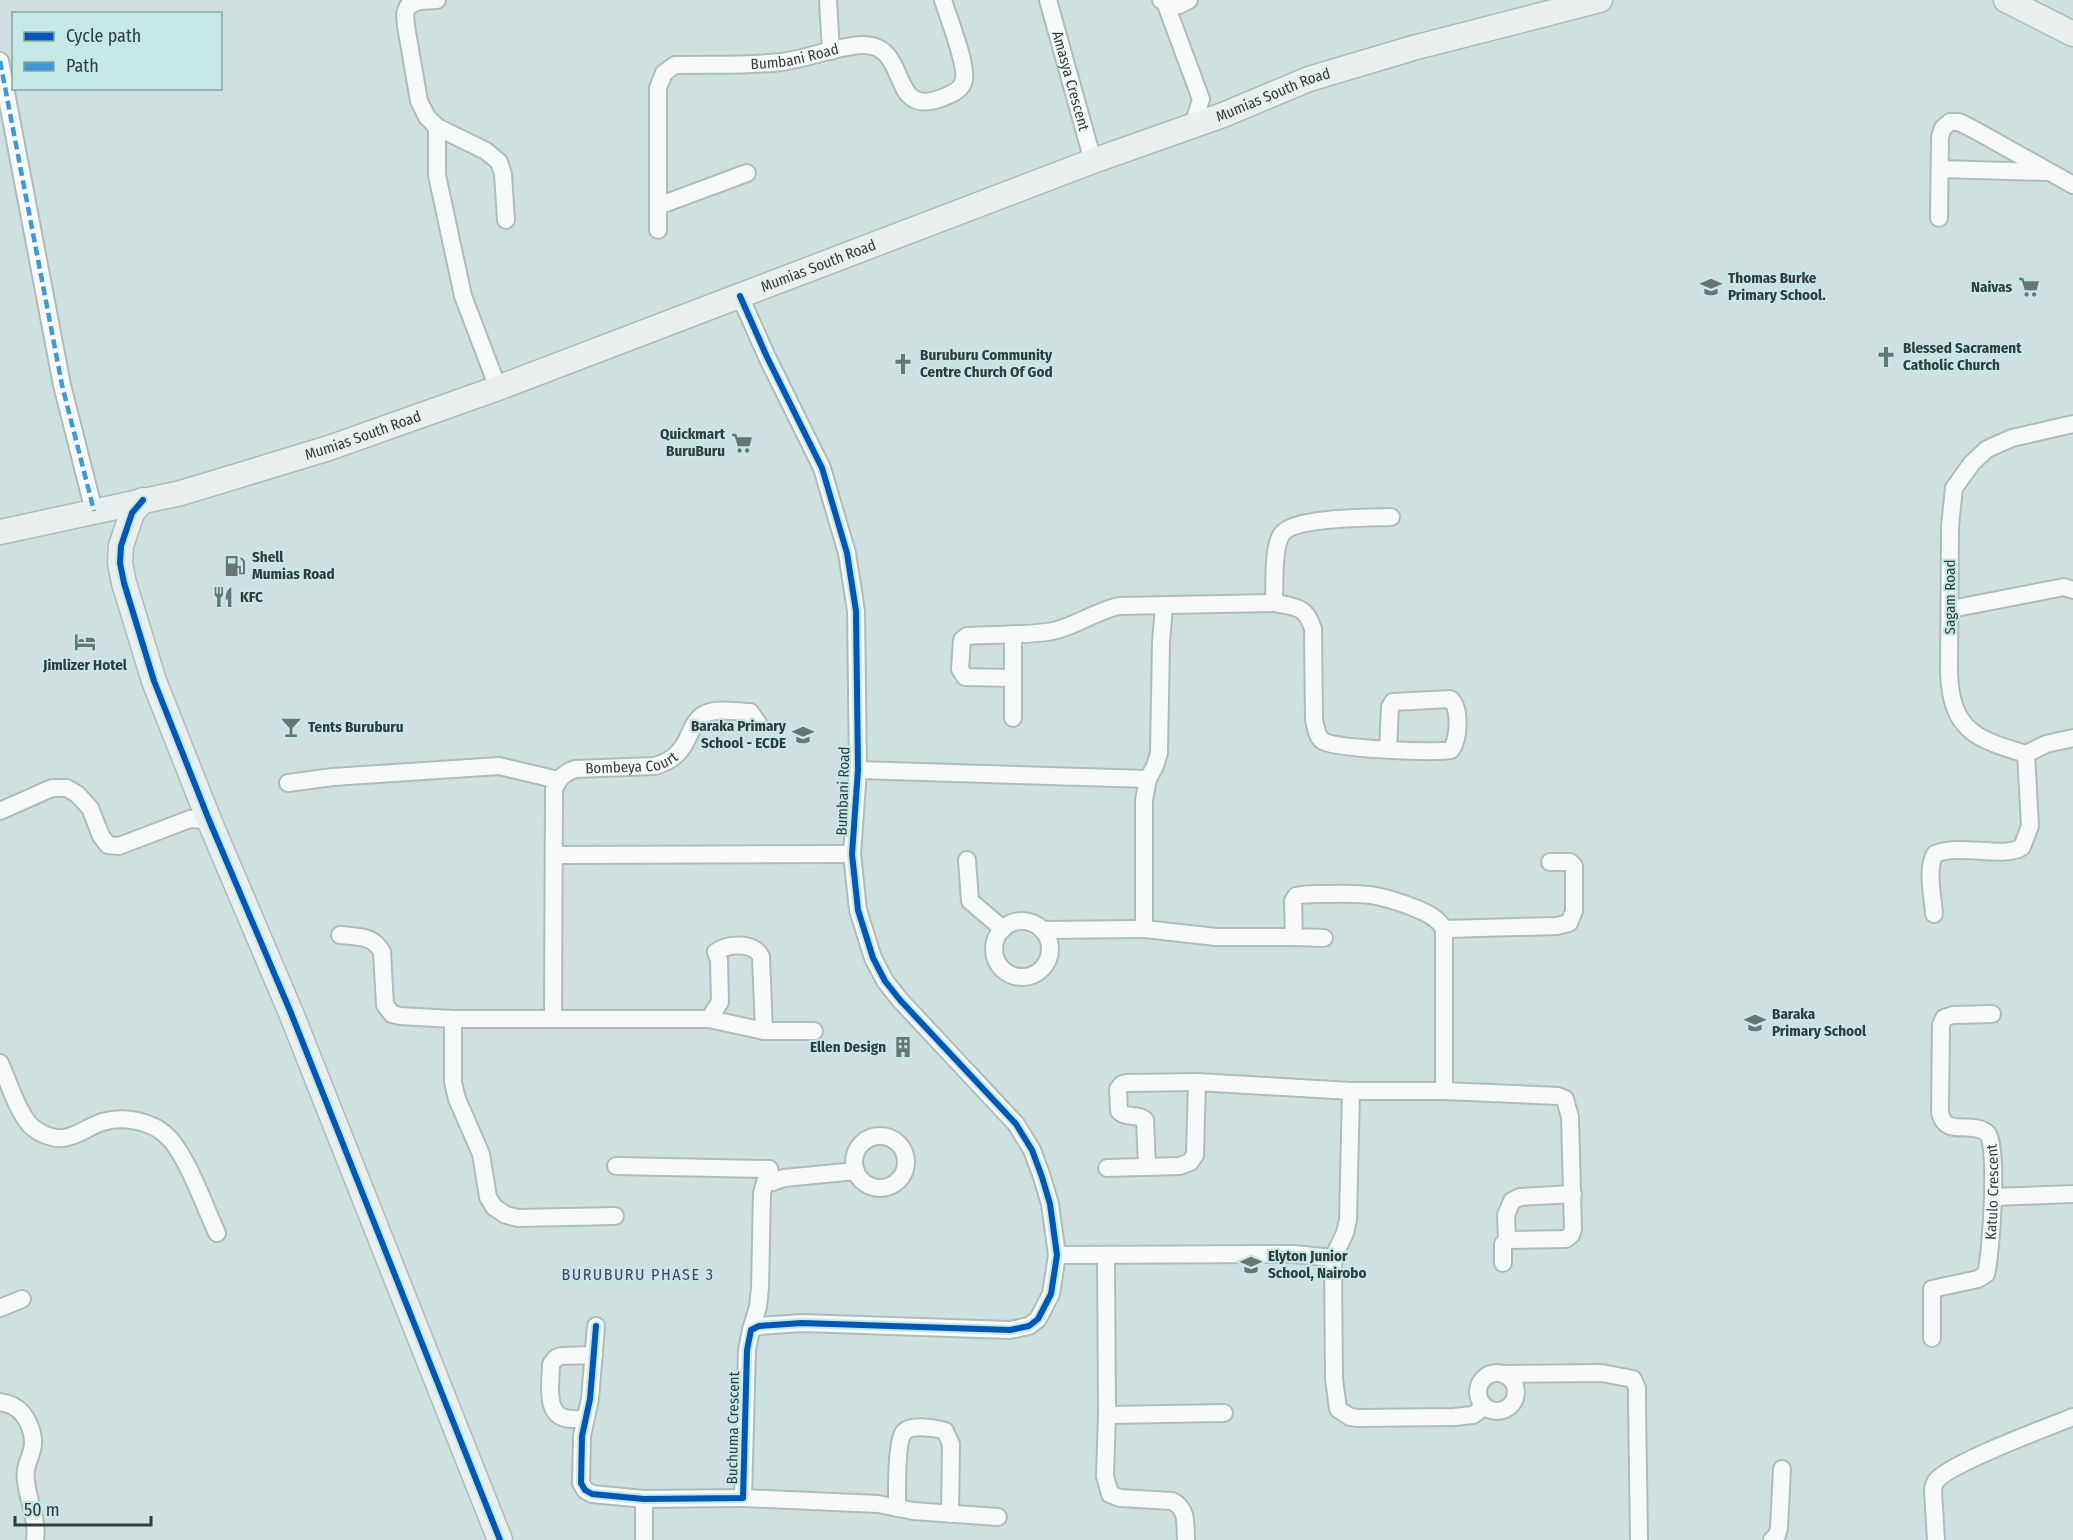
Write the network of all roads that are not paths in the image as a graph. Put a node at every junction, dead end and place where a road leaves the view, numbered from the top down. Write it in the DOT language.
graph roads {
  1 [pos="437,0"];
  2 [pos="828,0"];
  3 [pos="943,0"];
  4 [pos="1048,0"];
  5 [pos="1189,0"];
  6 [pos="1600,0"];
  7 [pos="2006,0"];
  8 [pos="1163,1"];
  9 [pos="404,7"];
  10 [pos="2073,34"];
  11 [pos="831,51"];
  12 [pos="0,60"];
  13 [pos="1193,126"];
  14 [pos="437,127"];
  15 [pos="1093,161"];
  16 [pos="1940,169"];
  17 [pos="2051,172"];
  18 [pos="747,173"];
  19 [pos="2073,185"];
  20 [pos="658,206"];
  21 [pos="1939,218"];
  22 [pos="506,220"];
  23 [pos="658,230"];
  24 [pos="740,296"];
  25 [pos="498,388"];
  26 [pos="2073,424"];
  27 [pos="143,500"];
  28 [pos="94,511"];
  29 [pos="1391,518"];
  30 [pos="0,532"];
  31 [pos="120,562"];
  32 [pos="2073,590"];
  33 [pos="1274,603"];
  34 [pos="1164,606"];
  35 [pos="1951,609"];
  36 [pos="1013,634"];
  37 [pos="1012,678"];
  38 [pos="1013,718"];
  39 [pos="758,723"];
  40 [pos="2073,738"];
  41 [pos="1389,749"];
  42 [pos="2026,754"];
  43 [pos="858,770"];
  44 [pos="1148,779"];
  45 [pos="558,780"];
  46 [pos="288,783"];
  47 [pos="0,811"];
  48 [pos="200,814"];
  49 [pos="852,854"];
  50 [pos="554,855"];
  51 [pos="967,860"];
  52 [pos="1550,862"];
  53 [pos="1934,914"];
  54 [pos="1003,928"];
  55 [pos="1144,928"];
  56 [pos="1444,929"];
  57 [pos="1042,930"];
  58 [pos="340,935"];
  59 [pos="1294,937"];
  60 [pos="1324,938"];
  61 [pos="1992,1014"];
  62 [pos="553,1018"];
  63 [pos="453,1019"];
  64 [pos="709,1020"];
  65 [pos="764,1031"];
  66 [pos="814,1031"];
  67 [pos="0,1063"];
  68 [pos="1197,1082"];
  69 [pos="1351,1091"];
  70 [pos="1444,1091"];
  71 [pos="615,1166"];
  72 [pos="1147,1166"];
  73 [pos="769,1168"];
  74 [pos="1107,1168"];
  75 [pos="856,1171"];
  76 [pos="1573,1194"];
  77 [pos="2073,1194"];
  78 [pos="1993,1197"];
  79 [pos="615,1216"];
  80 [pos="217,1233"];
  81 [pos="1507,1240"];
  82 [pos="1057,1255"];
  83 [pos="1106,1256"];
  84 [pos="1334,1258"];
  85 [pos="1503,1263"];
  86 [pos="22,1299"];
  87 [pos="0,1308"];
  88 [pos="596,1326"];
  89 [pos="751,1330"];
  90 [pos="1932,1338"];
  91 [pos="594,1355"];
  92 [pos="1503,1374"];
  93 [pos="0,1402"];
  94 [pos="1484,1407"];
  95 [pos="1224,1413"];
  96 [pos="1107,1415"];
  97 [pos="2073,1417"];
  98 [pos="585,1419"];
  99 [pos="1782,1469"];
  100 [pos="743,1498"];
  101 [pos="644,1499"];
  102 [pos="897,1508"];
  103 [pos="950,1514"];
  104 [pos="998,1517"];
  105 [pos="35,1540"];
  106 [pos="500,1540"];
  107 [pos="644,1540"];
  108 [pos="1186,1540"];
  109 [pos="1639,1540"];
  110 [pos="1772,1540"];
  111 [pos="1936,1540"];
  1 -- 9 [label="street"];
  2 -- 11 [label="street"];
  3 -- 11 [label="street, Bumbani Road"];
  4 -- 15 [label="street, Amasya Crescent"];
  5 -- 8 [label="street"];
  6 -- 13 [label="main road, Mumias South Road"];
  7 -- 10 [label="main road"];
  8 -- 13 [label="street"];
  9 -- 14 [label="street"];
  11 -- 20 [label="street, Bumbani Road"];
  12 -- 28 [label="street"];
  13 -- 15 [label="main road, Mumias South Road"];
  14 -- 22 [label="street"];
  14 -- 25 [label="street"];
  15 -- 24 [label="main road, Mumias South Road"];
  16 -- 17 [label="street"];
  16 -- 17 [label="street"];
  16 -- 21 [label="street"];
  17 -- 19 [label="street"];
  18 -- 20 [label="street"];
  20 -- 23 [label="street, Bumbani Road"];
  24 -- 25 [label="main road, Mumias South Road"];
  24 -- 43 [label="street, Bumbani Road"];
  25 -- 27 [label="main road, Mumias South Road"];
  26 -- 35 [label="street, Sagam Road"];
  27 -- 28 [label="main road, Mumias South Road"];
  27 -- 31 [label="main road"];
  28 -- 30 [label="main road, Mumias South Road"];
  28 -- 31 [label="main road"];
  29 -- 33 [label="street"];
  31 -- 48 [label="main road"];
  32 -- 35 [label="street"];
  33 -- 34 [label="street"];
  33 -- 41 [label="street"];
  34 -- 36 [label="street"];
  34 -- 44 [label="street"];
  35 -- 42 [label="street, Sagam Road"];
  36 -- 37 [label="street"];
  36 -- 37 [label="street"];
  37 -- 38 [label="street"];
  39 -- 45 [label="street, Bombeya Court"];
  40 -- 42 [label="street"];
  41 -- 41 [label="street"];
  42 -- 53 [label="street"];
  43 -- 44 [label="street"];
  43 -- 49 [label="street, Bumbani Road"];
  44 -- 55 [label="street"];
  45 -- 46 [label="street"];
  45 -- 50 [label="street"];
  47 -- 48 [label="street"];
  48 -- 106 [label="main road"];
  49 -- 50 [label="street"];
  49 -- 82 [label="street, Bumbani Road"];
  50 -- 62 [label="street"];
  51 -- 54 [label="street"];
  52 -- 56 [label="street"];
  54 -- 57 [label="street"];
  54 -- 57 [label="street"];
  55 -- 57 [label="street"];
  55 -- 59 [label="street"];
  56 -- 59 [label="street"];
  56 -- 70 [label="street"];
  58 -- 63 [label="street"];
  59 -- 60 [label="street"];
  61 -- 78 [label="street, Katulo Crescent"];
  62 -- 63 [label="street"];
  62 -- 64 [label="street"];
  63 -- 79 [label="street"];
  64 -- 65 [label="street"];
  64 -- 65 [label="street"];
  65 -- 66 [label="street"];
  67 -- 80 [label="street"];
  68 -- 69 [label="street"];
  68 -- 72 [label="street"];
  68 -- 72 [label="street"];
  69 -- 70 [label="street"];
  69 -- 84 [label="street"];
  70 -- 76 [label="street"];
  71 -- 73 [label="street"];
  72 -- 74 [label="street"];
  73 -- 75 [label="street"];
  73 -- 89 [label="street, Buchuma Crescent"];
  76 -- 81 [label="street"];
  76 -- 81 [label="street"];
  77 -- 78 [label="street"];
  78 -- 90 [label="street, Katulo Crescent"];
  81 -- 85 [label="street"];
  82 -- 83 [label="street"];
  82 -- 89 [label="street, Bumbani Road"];
  83 -- 84 [label="street"];
  83 -- 96 [label="street"];
  84 -- 94 [label="street"];
  86 -- 87 [label="street"];
  88 -- 91 [label="street, Buchuma Crescent"];
  89 -- 100 [label="street, Buchuma Crescent"];
  91 -- 98 [label="street, Buchuma Crescent"];
  91 -- 98 [label="street"];
  92 -- 94 [label="street"];
  92 -- 94 [label="street"];
  92 -- 109 [label="street"];
  93 -- 105 [label="street"];
  95 -- 96 [label="street"];
  96 -- 108 [label="street"];
  97 -- 111 [label="street"];
  98 -- 101 [label="street, Buchuma Crescent"];
  99 -- 110 [label="street"];
  100 -- 101 [label="street, Buchuma Crescent"];
  100 -- 102 [label="street"];
  101 -- 107 [label="street"];
  102 -- 103 [label="street"];
  102 -- 103 [label="street"];
  103 -- 104 [label="street"];
}
